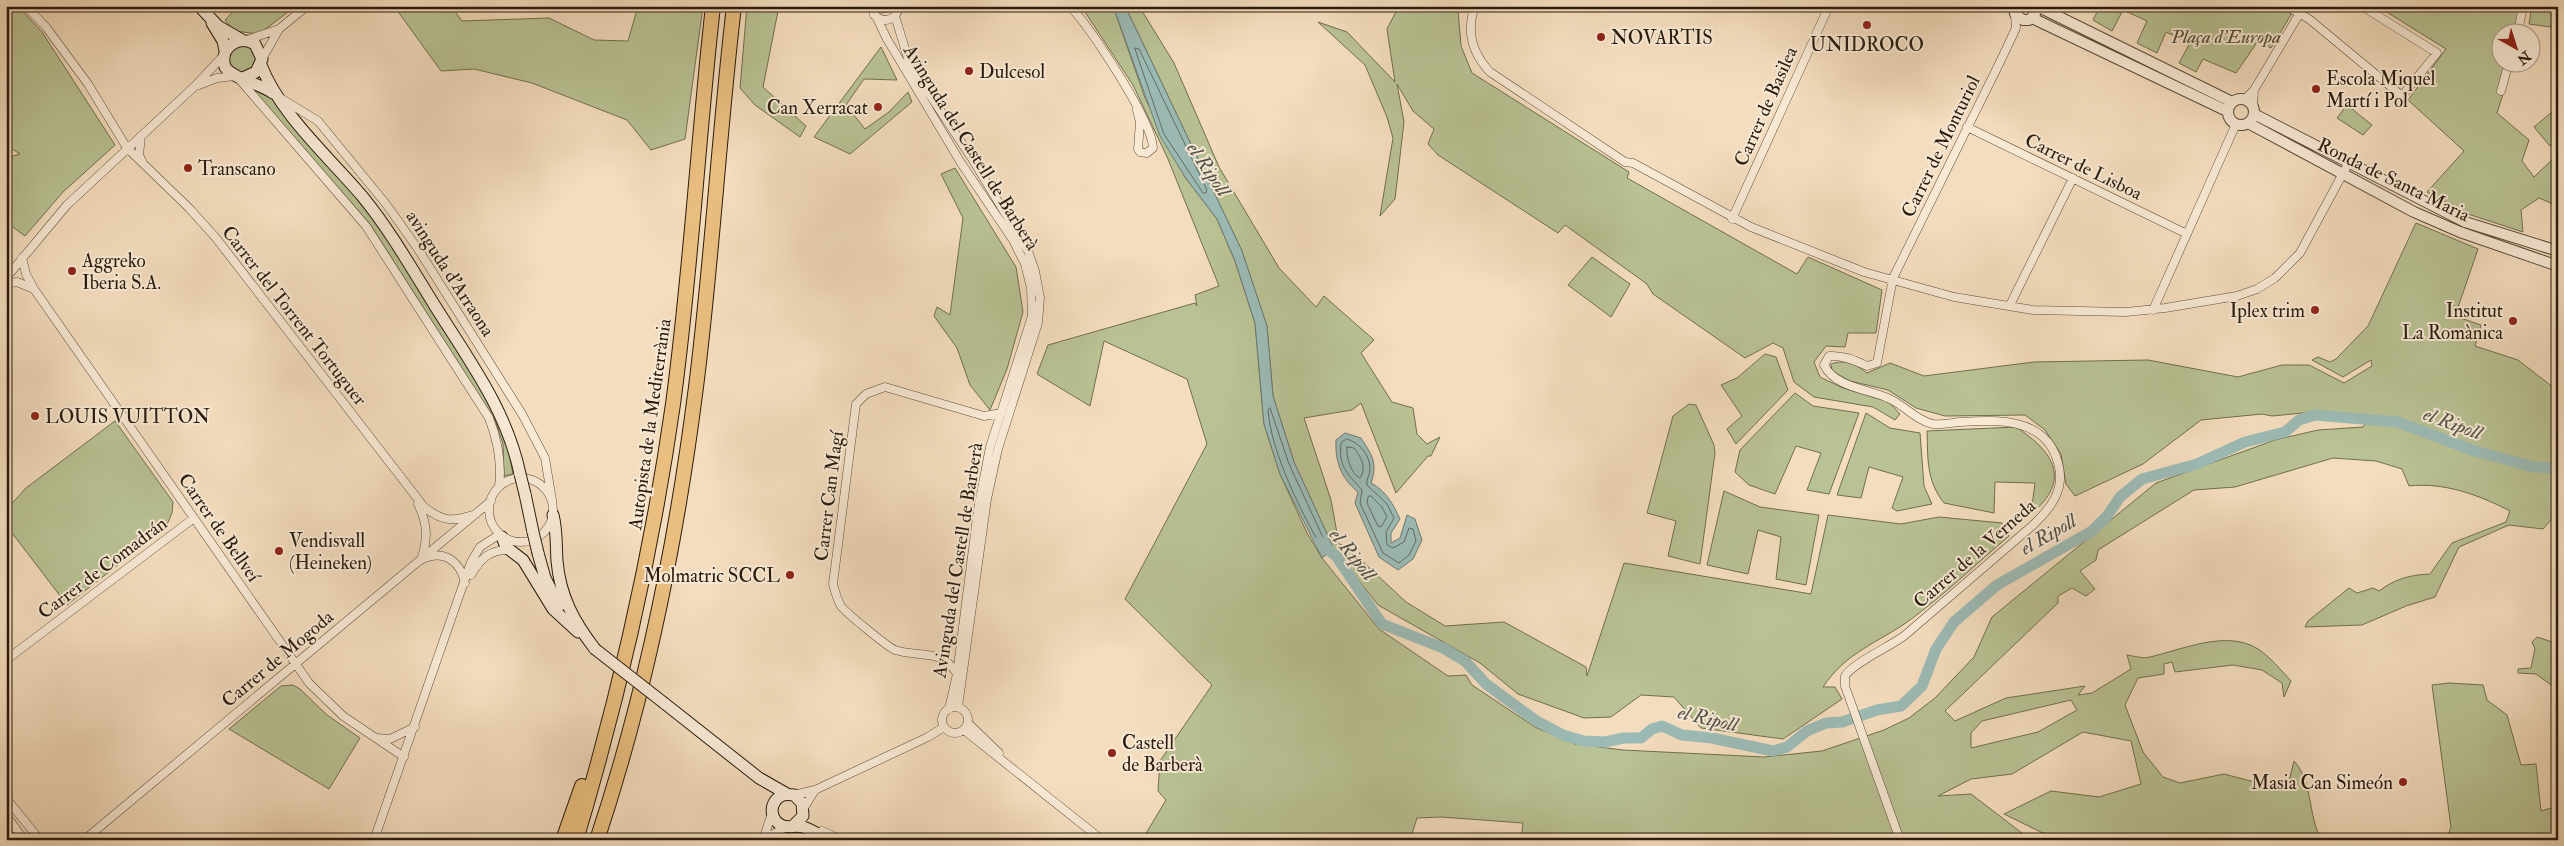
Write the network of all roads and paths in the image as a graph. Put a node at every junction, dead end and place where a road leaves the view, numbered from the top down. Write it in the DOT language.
graph roads {
  1 [pos="26,6"];
  2 [pos="199,6"];
  3 [pos="308,6"];
  4 [pos="713,6"];
  5 [pos="734,6"];
  6 [pos="871,6"];
  7 [pos="1070,6"];
  8 [pos="1475,6"];
  9 [pos="1829,6"];
  10 [pos="2037,6"];
  11 [pos="2286,6"];
  12 [pos="2362,6"];
  13 [pos="2523,6"];
  14 [pos="2012,9"];
  15 [pos="899,10"];
  16 [pos="2302,10"];
  17 [pos="874,16"];
  18 [pos="211,19"];
  19 [pos="2029,19"];
  20 [pos="2520,22"];
  21 [pos="2016,28"];
  22 [pos="278,29"];
  23 [pos="244,40"];
  24 [pos="224,53"];
  25 [pos="261,62"];
  26 [pos="2506,72"];
  27 [pos="238,77"];
  28 [pos="195,86"];
  29 [pos="2501,92"];
  30 [pos="276,96"];
  31 [pos="2230,107"];
  32 [pos="1137,110"];
  33 [pos="2250,111"];
  34 [pos="2236,124"];
  35 [pos="1968,127"];
  36 [pos="141,136"];
  37 [pos="127,148"];
  38 [pos="142,163"];
  39 [pos="2348,164"];
  40 [pos="2342,176"];
  41 [pos="2073,178"];
  42 [pos="1732,219"];
  43 [pos="2187,234"];
  44 [pos="2558,251"];
  45 [pos="22,258"];
  46 [pos="2558,266"];
  47 [pos="6,278"];
  48 [pos="1893,278"];
  49 [pos="6,284"];
  50 [pos="34,289"];
  51 [pos="2010,305"];
  52 [pos="2153,310"];
  53 [pos="1001,413"];
  54 [pos="499,488"];
  55 [pos="413,494"];
  56 [pos="552,500"];
  57 [pos="491,501"];
  58 [pos="476,514"];
  59 [pos="553,515"];
  60 [pos="194,518"];
  61 [pos="501,536"];
  62 [pos="510,550"];
  63 [pos="421,560"];
  64 [pos="465,585"];
  65 [pos="578,632"];
  66 [pos="596,648"];
  67 [pos="6,660"];
  68 [pos="295,664"];
  69 [pos="957,674"];
  70 [pos="614,707"];
  71 [pos="958,707"];
  72 [pos="949,709"];
  73 [pos="968,723"];
  74 [pos="415,727"];
  75 [pos="944,727"];
  76 [pos="964,730"];
  77 [pos="374,738"];
  78 [pos="404,757"];
  79 [pos="759,778"];
  80 [pos="1027,780"];
  81 [pos="815,790"];
  82 [pos="791,794"];
  83 [pos="6,798"];
  84 [pos="772,809"];
  85 [pos="804,809"];
  86 [pos="6,816"];
  87 [pos="790,826"];
  88 [pos="825,837"];
  89 [pos="764,839"];
  90 [pos="24,840"];
  91 [pos="40,840"];
  92 [pos="84,840"];
  93 [pos="374,840"];
  94 [pos="563,840"];
  95 [pos="576,840"];
  96 [pos="598,840"];
  97 [pos="842,840"];
  98 [pos="1102,840"];
  99 [pos="1900,840"];
  1 -- 37 [label="street, Carrer del Torrent Tortuguer"];
  2 -- 18 [label="main road"];
  3 -- 22 [label="street"];
  4 -- 70 [label="highway, Autopista de la Mediterrània"];
  5 -- 96 [label="highway, Autopista de la Mediterrània"];
  6 -- 17 [label="street, Avinguda del Castell de Barberà"];
  7 -- 32 [label="street"];
  8 -- 42 [label="street"];
  9 -- 42 [label="street, Carrer de Basilea"];
  10 -- 19 [label="street"];
  10 -- 31 [label="street"];
  11 -- 16 [label="street"];
  12 -- 16 [label="street"];
  13 -- 20 [label="street"];
  14 -- 19 [label="street"];
  14 -- 21 [label="street, Carrer de Monturiol"];
  15 -- 17 [label="street"];
  15 -- 71 [label="street, Avinguda del Castell de Barberà"];
  16 -- 33 [label="street"];
  17 -- 53 [label="street, Avinguda del Castell de Barberà"];
  18 -- 23 [label="main road"];
  18 -- 24 [label="main road"];
  19 -- 21 [label="street, Carrer de Monturiol"];
  19 -- 31 [label="street"];
  21 -- 35 [label="street, Carrer de Monturiol"];
  22 -- 23 [label="street"];
  22 -- 25 [label="street"];
  23 -- 24 [label="main road"];
  23 -- 25 [label="main road"];
  24 -- 27 [label="main road"];
  24 -- 28 [label="street"];
  25 -- 27 [label="main road"];
  25 -- 30 [label="main road"];
  26 -- 29 [label="street"];
  27 -- 28 [label="street"];
  27 -- 30 [label="main road"];
  27 -- 54 [label="street"];
  28 -- 36 [label="street"];
  30 -- 56 [label="street, avinguda d'Arraona"];
  30 -- 65 [label="main road, bridge"];
  31 -- 33 [label="street"];
  31 -- 34 [label="street"];
  32 -- 32 [label="street"];
  33 -- 34 [label="street"];
  33 -- 39 [label="street, Ronda de Santa Maria"];
  33 -- 40 [label="street, Ronda de Santa Maria"];
  34 -- 43 [label="street"];
  35 -- 41 [label="street, Carrer de Lisboa"];
  35 -- 48 [label="street, Carrer de Monturiol"];
  36 -- 37 [label="street"];
  36 -- 38 [label="street"];
  37 -- 38 [label="street, Carrer del Torrent Tortuguer"];
  37 -- 45 [label="street"];
  38 -- 55 [label="street, Carrer del Torrent Tortuguer"];
  39 -- 40 [label="street"];
  39 -- 44 [label="street, Ronda de Santa Maria"];
  40 -- 46 [label="street, Ronda de Santa Maria"];
  40 -- 52 [label="street"];
  41 -- 43 [label="street, Carrer de Lisboa"];
  41 -- 51 [label="street"];
  42 -- 48 [label="street"];
  43 -- 52 [label="street"];
  45 -- 47 [label="street"];
  45 -- 50 [label="street, Carrer de Bellveí"];
  48 -- 51 [label="street"];
  48 -- 99 [label="street, Carrer de la Verneda"];
  49 -- 50 [label="street"];
  50 -- 60 [label="street, Carrer de Bellveí"];
  51 -- 52 [label="street"];
  53 -- 69 [label="street, Avinguda del Castell de Barberà"];
  53 -- 69 [label="street, Carrer Can Magí"];
  54 -- 56 [label="street"];
  54 -- 57 [label="street"];
  55 -- 58 [label="street, Carrer del Torrent Tortuguer"];
  55 -- 63 [label="street, Carrer del Torrent Tortuguer"];
  56 -- 59 [label="street"];
  57 -- 58 [label="street, Carrer de Mogoda"];
  57 -- 61 [label="street"];
  58 -- 63 [label="street, Carrer de Mogoda"];
  59 -- 61 [label="street"];
  59 -- 66 [label="main road"];
  60 -- 67 [label="street, Carrer de Comadrán"];
  60 -- 68 [label="street, Carrer de Bellveí"];
  61 -- 62 [label="main road"];
  61 -- 64 [label="street"];
  62 -- 64 [label="street"];
  62 -- 65 [label="main road"];
  63 -- 64 [label="street"];
  63 -- 68 [label="street, Carrer de Mogoda"];
  64 -- 74 [label="street"];
  65 -- 66 [label="main road"];
  66 -- 79 [label="main road, bridge"];
  68 -- 77 [label="street, Carrer de Bellveí"];
  68 -- 92 [label="street, Carrer de Mogoda"];
  69 -- 72 [label="street, Avinguda del Castell de Barberà"];
  70 -- 94 [label="highway"];
  70 -- 95 [label="highway, Autopista de la Mediterrània"];
  71 -- 72 [label="street"];
  71 -- 73 [label="street"];
  72 -- 75 [label="street"];
  73 -- 76 [label="street"];
  73 -- 80 [label="street"];
  74 -- 77 [label="street"];
  74 -- 78 [label="street"];
  75 -- 76 [label="street"];
  75 -- 81 [label="street"];
  76 -- 80 [label="street"];
  77 -- 78 [label="street, Carrer de Bellveí"];
  78 -- 93 [label="street"];
  79 -- 82 [label="main road"];
  79 -- 84 [label="main road"];
  80 -- 98 [label="street"];
  81 -- 82 [label="street"];
  81 -- 85 [label="street"];
  82 -- 84 [label="main road"];
  82 -- 85 [label="main road"];
  83 -- 91 [label="street"];
  84 -- 87 [label="main road"];
  84 -- 89 [label="street"];
  85 -- 87 [label="main road"];
  85 -- 88 [label="main road"];
  86 -- 90 [label="street"];
  87 -- 88 [label="main road"];
  87 -- 89 [label="street"];
  88 -- 97 [label="street"];
}
